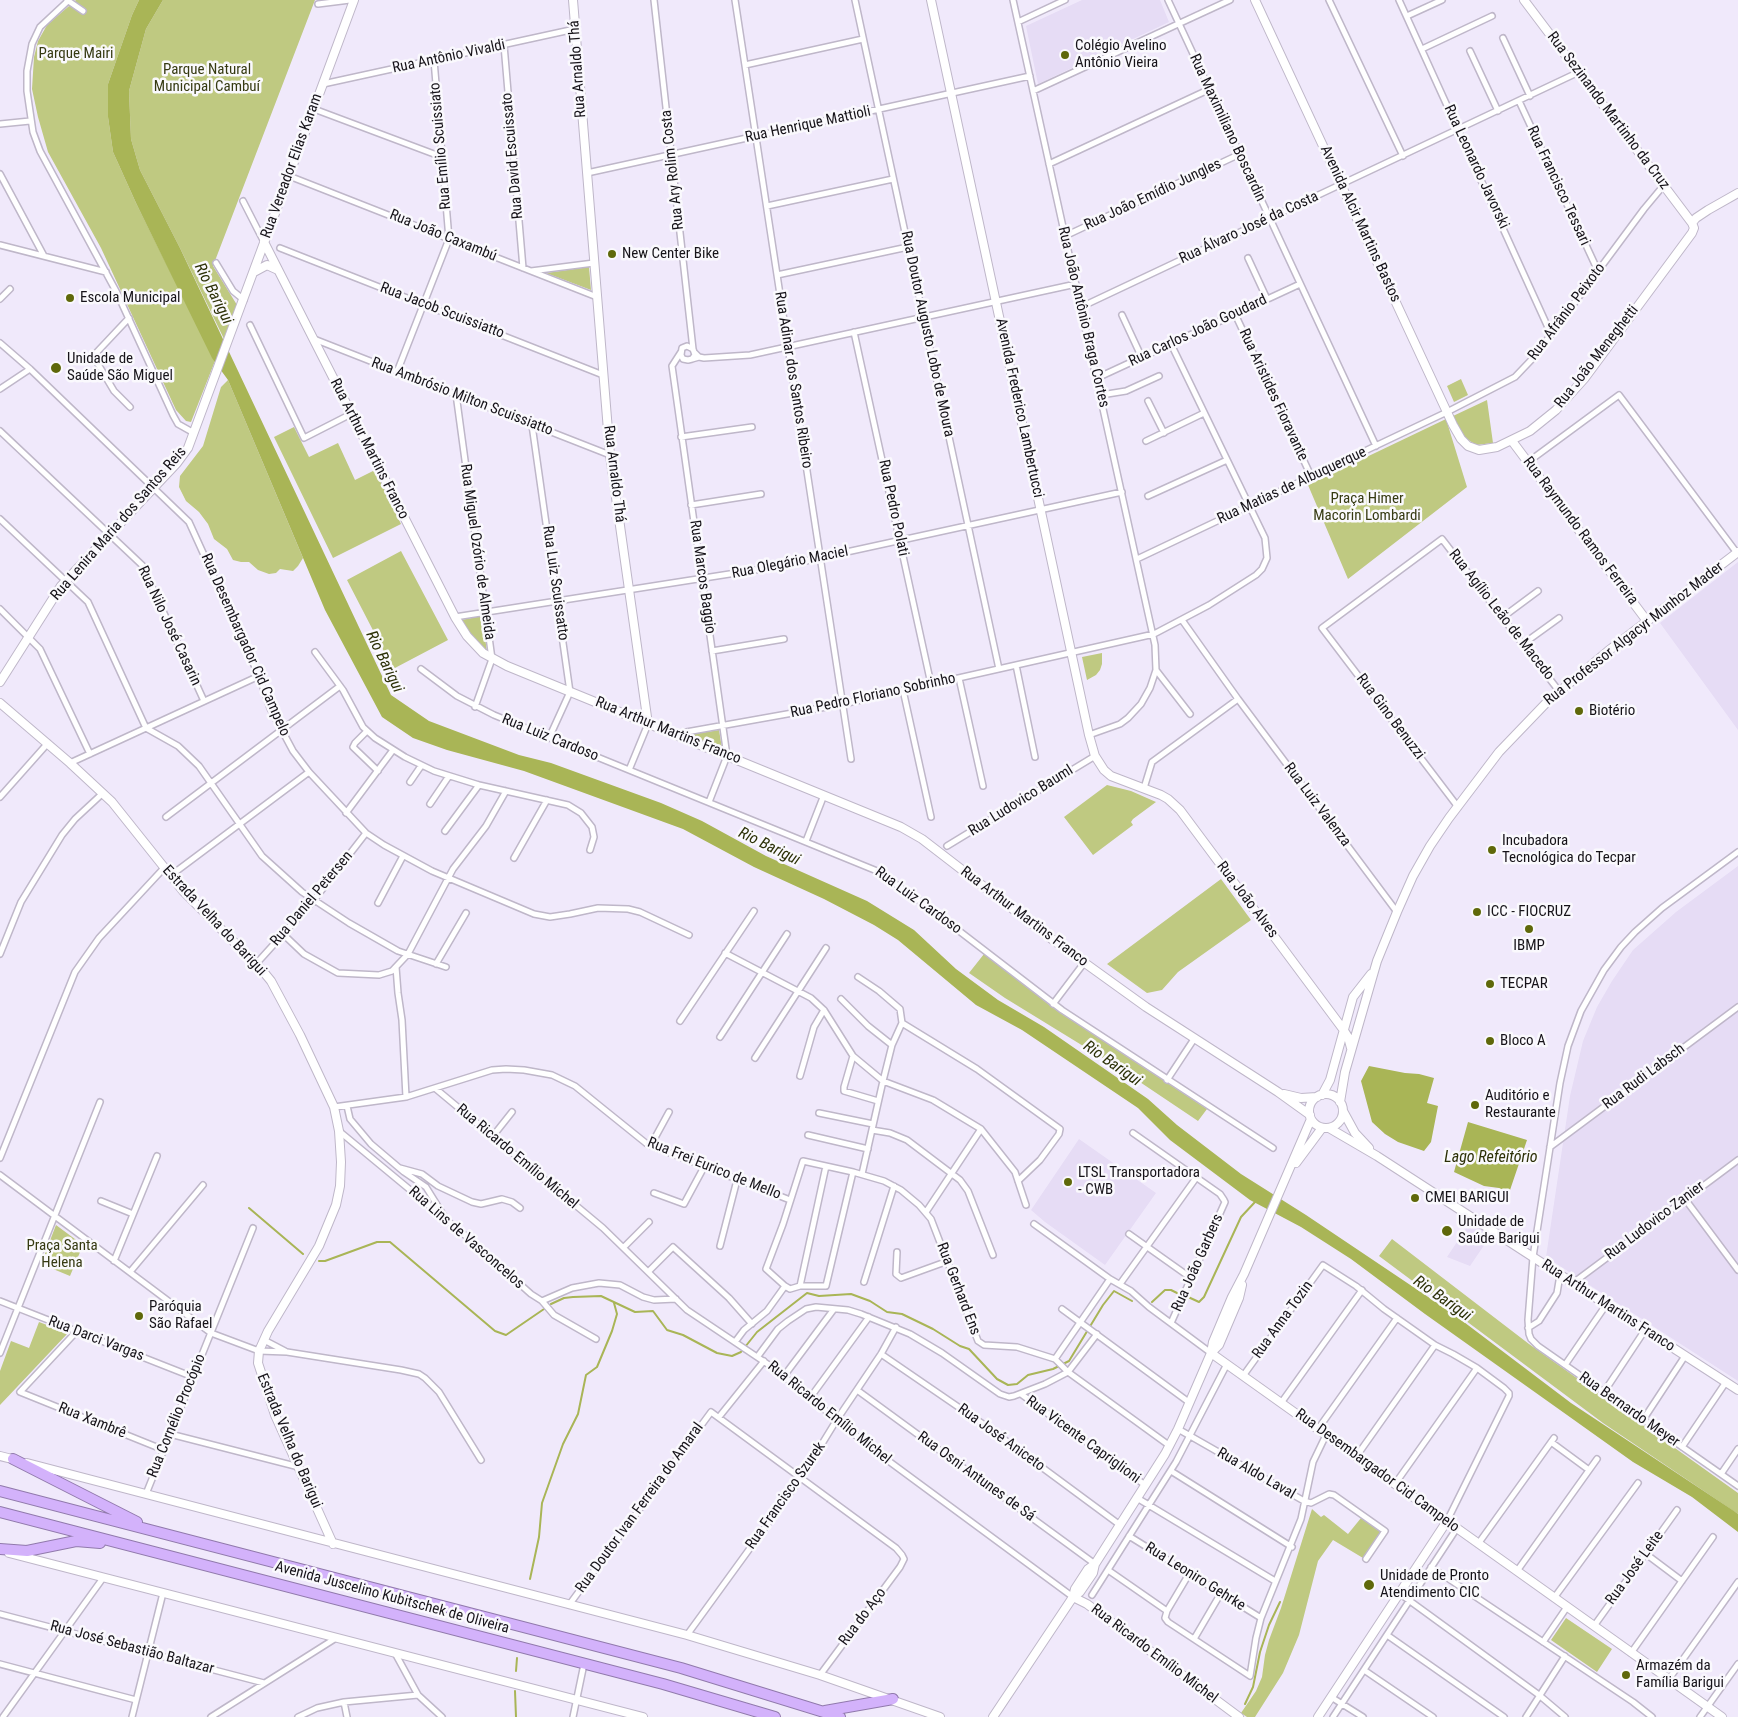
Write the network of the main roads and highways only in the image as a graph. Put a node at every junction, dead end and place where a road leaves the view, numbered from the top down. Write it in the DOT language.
graph roads {
  1 [pos="13,1459"];
  2 [pos="0,1491"];
  3 [pos="0,1512"];
  4 [pos="160,1533"];
  5 [pos="133,1546"];
  6 [pos="0,1550"];
  7 [pos="893,1699"];
  8 [pos="824,1712"];
  9 [pos="775,1717"];
  10 [pos="840,1717"];
  1 -- 4 [label="highway"];
  2 -- 4 [label="highway"];
  3 -- 5 [label="highway, Avenida Juscelino Kubitschek de Oliveira"];
  4 -- 8 [label="highway"];
  5 -- 6 [label="highway"];
  5 -- 9 [label="highway, Avenida Juscelino Kubitschek de Oliveira"];
  7 -- 8 [label="highway"];
  8 -- 10 [label="highway"];
}
